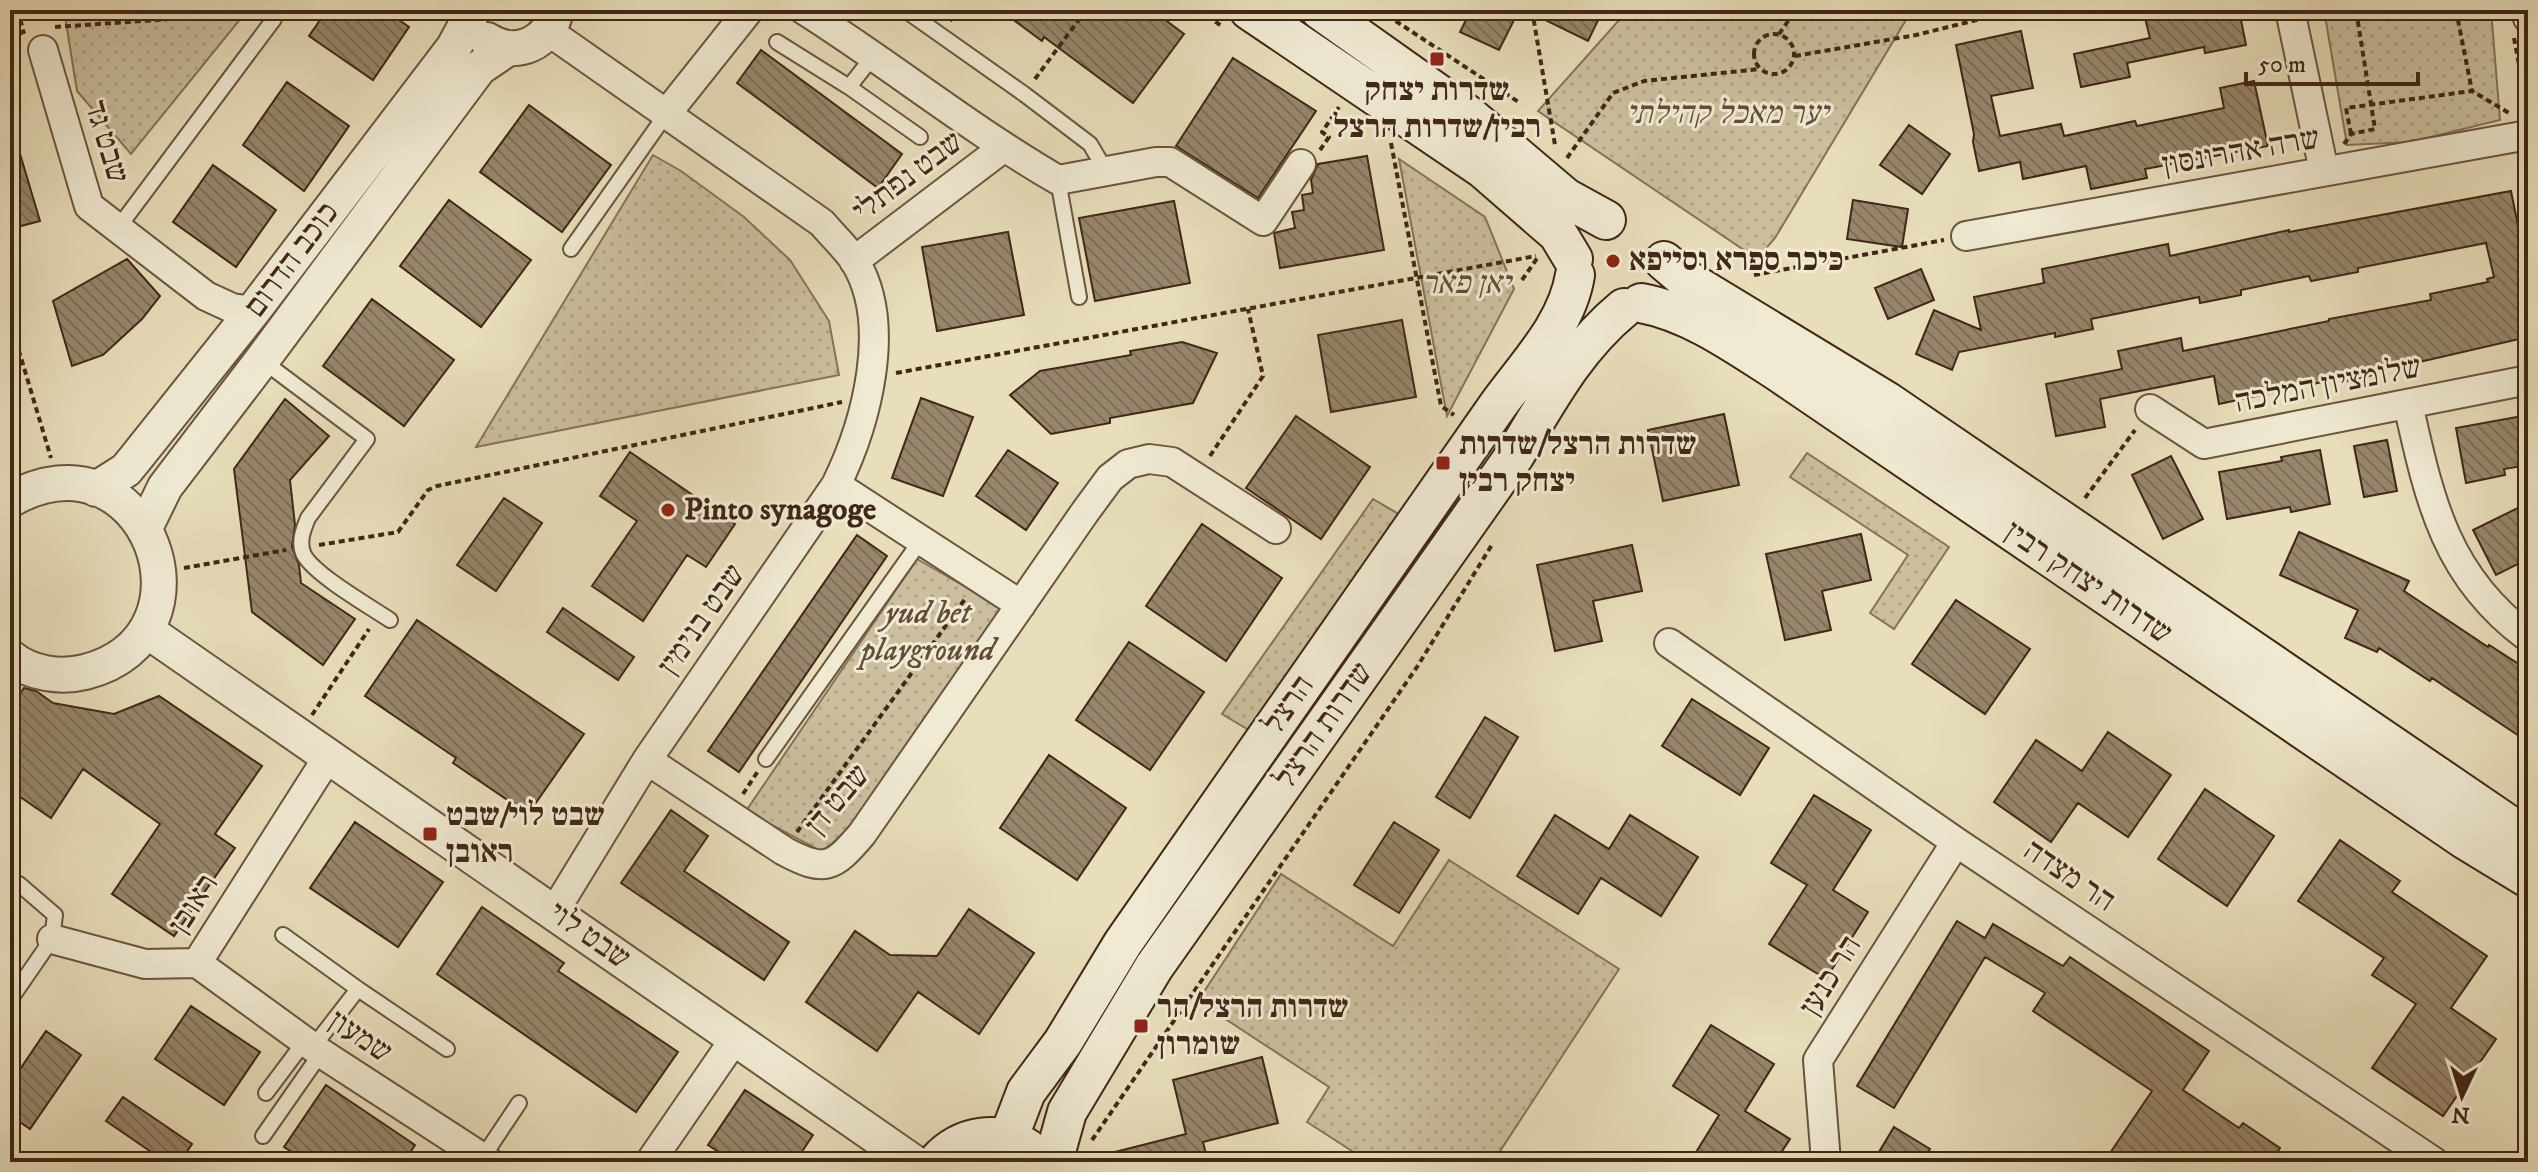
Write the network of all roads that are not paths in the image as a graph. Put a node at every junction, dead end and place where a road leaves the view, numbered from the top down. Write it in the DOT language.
graph roads {
  1 [pos="749,10"];
  2 [pos="804,10"];
  3 [pos="905,10"];
  4 [pos="1249,10"];
  5 [pos="1320,10"];
  6 [pos="2290,10"];
  7 [pos="470,14"];
  8 [pos="274,19"];
  9 [pos="552,20"];
  10 [pos="44,36"];
  11 [pos="777,42"];
  12 [pos="507,49"];
  13 [pos="874,54"];
  14 [pos="849,87"];
  15 [pos="667,113"];
  16 [pos="2521,126"];
  17 [pos="920,137"];
  18 [pos="1003,148"];
  19 [pos="1307,154"];
  20 [pos="1106,171"];
  21 [pos="2324,171"];
  22 [pos="1058,180"];
  23 [pos="118,228"];
  24 [pos="1639,233"];
  25 [pos="1966,236"];
  26 [pos="571,249"];
  27 [pos="854,261"];
  28 [pos="1562,263"];
  29 [pos="206,296"];
  30 [pos="1079,297"];
  31 [pos="1632,306"];
  32 [pos="253,311"];
  33 [pos="226,346"];
  34 [pos="262,360"];
  35 [pos="2528,380"];
  36 [pos="2408,404"];
  37 [pos="2150,409"];
  38 [pos="836,485"];
  39 [pos="96,489"];
  40 [pos="10,500"];
  41 [pos="145,528"];
  42 [pos="1276,529"];
  43 [pos="921,540"];
  44 [pos="1021,605"];
  45 [pos="384,617"];
  46 [pos="146,630"];
  47 [pos="2528,637"];
  48 [pos="1669,643"];
  49 [pos="10,657"];
  50 [pos="328,757"];
  51 [pos="766,759"];
  52 [pos="647,760"];
  53 [pos="2528,838"];
  54 [pos="1956,842"];
  55 [pos="2528,878"];
  56 [pos="10,885"];
  57 [pos="554,912"];
  58 [pos="283,935"];
  59 [pos="52,939"];
  60 [pos="197,963"];
  61 [pos="358,989"];
  62 [pos="10,1000"];
  63 [pos="734,1040"];
  64 [pos="313,1047"];
  65 [pos="447,1049"];
  66 [pos="266,1093"];
  67 [pos="519,1103"];
  68 [pos="263,1136"];
  69 [pos="1008,1139"];
  70 [pos="1069,1156"];
  71 [pos="485,1159"];
  72 [pos="655,1160"];
  73 [pos="913,1162"];
  74 [pos="937,1162"];
  75 [pos="1042,1162"];
  76 [pos="1826,1162"];
  77 [pos="2434,1162"];
  1 -- 15 [label="street"];
  2 -- 13 [label="street, שבט נפתלי"];
  3 -- 20 [label="lane"];
  4 -- 28 [label="main road"];
  5 -- 24 [label="main road, שדרות יצחק רבין"];
  6 -- 21 [label="street"];
  7 -- 12 [label="street"];
  7 -- 32 [label="street, כוכב הדרום"];
  8 -- 23 [label="lane"];
  9 -- 12 [label="street, כוכב הדרום"];
  9 -- 15 [label="street, שבט בנימין"];
  10 -- 23 [label="street, שבט גד"];
  11 -- 14 [label="lane"];
  12 -- 34 [label="street, כוכב הדרום"];
  13 -- 14 [label="lane"];
  13 -- 18 [label="street, שבט נפתלי"];
  14 -- 17 [label="lane"];
  15 -- 26 [label="lane"];
  15 -- 27 [label="street, שבט בנימין"];
  16 -- 21 [label="street, שרה אהרונסון"];
  18 -- 22 [label="street, שבט נפתלי"];
  18 -- 27 [label="street, שבט נפתלי"];
  19 -- 20 [label="street"];
  20 -- 22 [label="street"];
  21 -- 25 [label="street, שרה אהרונסון"];
  22 -- 30 [label="lane"];
  23 -- 29 [label="street, שבט גד"];
  24 -- 28 [label="main road"];
  24 -- 31 [label="main road"];
  24 -- 53 [label="main road, שדרות יצחק רבין"];
  27 -- 38 [label="street, שבט בנימין"];
  28 -- 31 [label="main road"];
  28 -- 69 [label="main road, הרצל"];
  29 -- 32 [label="street, שבט גד"];
  29 -- 33 [label="street"];
  31 -- 55 [label="main road, שדרות יצחק רבין"];
  31 -- 70 [label="main road, שדרות הרצל"];
  32 -- 33 [label="street, כוכב הדרום"];
  33 -- 39 [label="street, כוכב הדרום"];
  34 -- 41 [label="street, כוכב הדרום"];
  34 -- 45 [label="lane"];
  35 -- 36 [label="street, שלומציון המלכה"];
  36 -- 37 [label="street, שלומציון המלכה"];
  36 -- 47 [label="street"];
  38 -- 43 [label="street"];
  38 -- 52 [label="street, שבט בנימין"];
  39 -- 40 [label="street"];
  39 -- 41 [label="street"];
  41 -- 46 [label="street"];
  42 -- 44 [label="street, שבט דן"];
  43 -- 44 [label="street"];
  43 -- 51 [label="lane"];
  44 -- 52 [label="street, שבט דן"];
  46 -- 49 [label="street"];
  46 -- 50 [label="street, שבט לוי"];
  48 -- 54 [label="street, הר מצדה"];
  50 -- 57 [label="street, שבט לוי"];
  50 -- 60 [label="street, ראובן"];
  52 -- 57 [label="street, שבט בנימין"];
  54 -- 76 [label="street, הר כנען"];
  54 -- 77 [label="street, הר מצדה"];
  56 -- 59 [label="lane"];
  57 -- 63 [label="street, שבט לוי"];
  58 -- 61 [label="lane"];
  59 -- 60 [label="street, ראובן"];
  59 -- 62 [label="lane"];
  60 -- 64 [label="street, שמעון"];
  61 -- 64 [label="lane"];
  61 -- 65 [label="lane"];
  63 -- 72 [label="street"];
  63 -- 73 [label="street, שבט לוי"];
  64 -- 66 [label="lane"];
  64 -- 68 [label="lane"];
  64 -- 71 [label="street, שמעון"];
  67 -- 71 [label="lane"];
  69 -- 74 [label="main road"];
  69 -- 75 [label="main road"];
}
